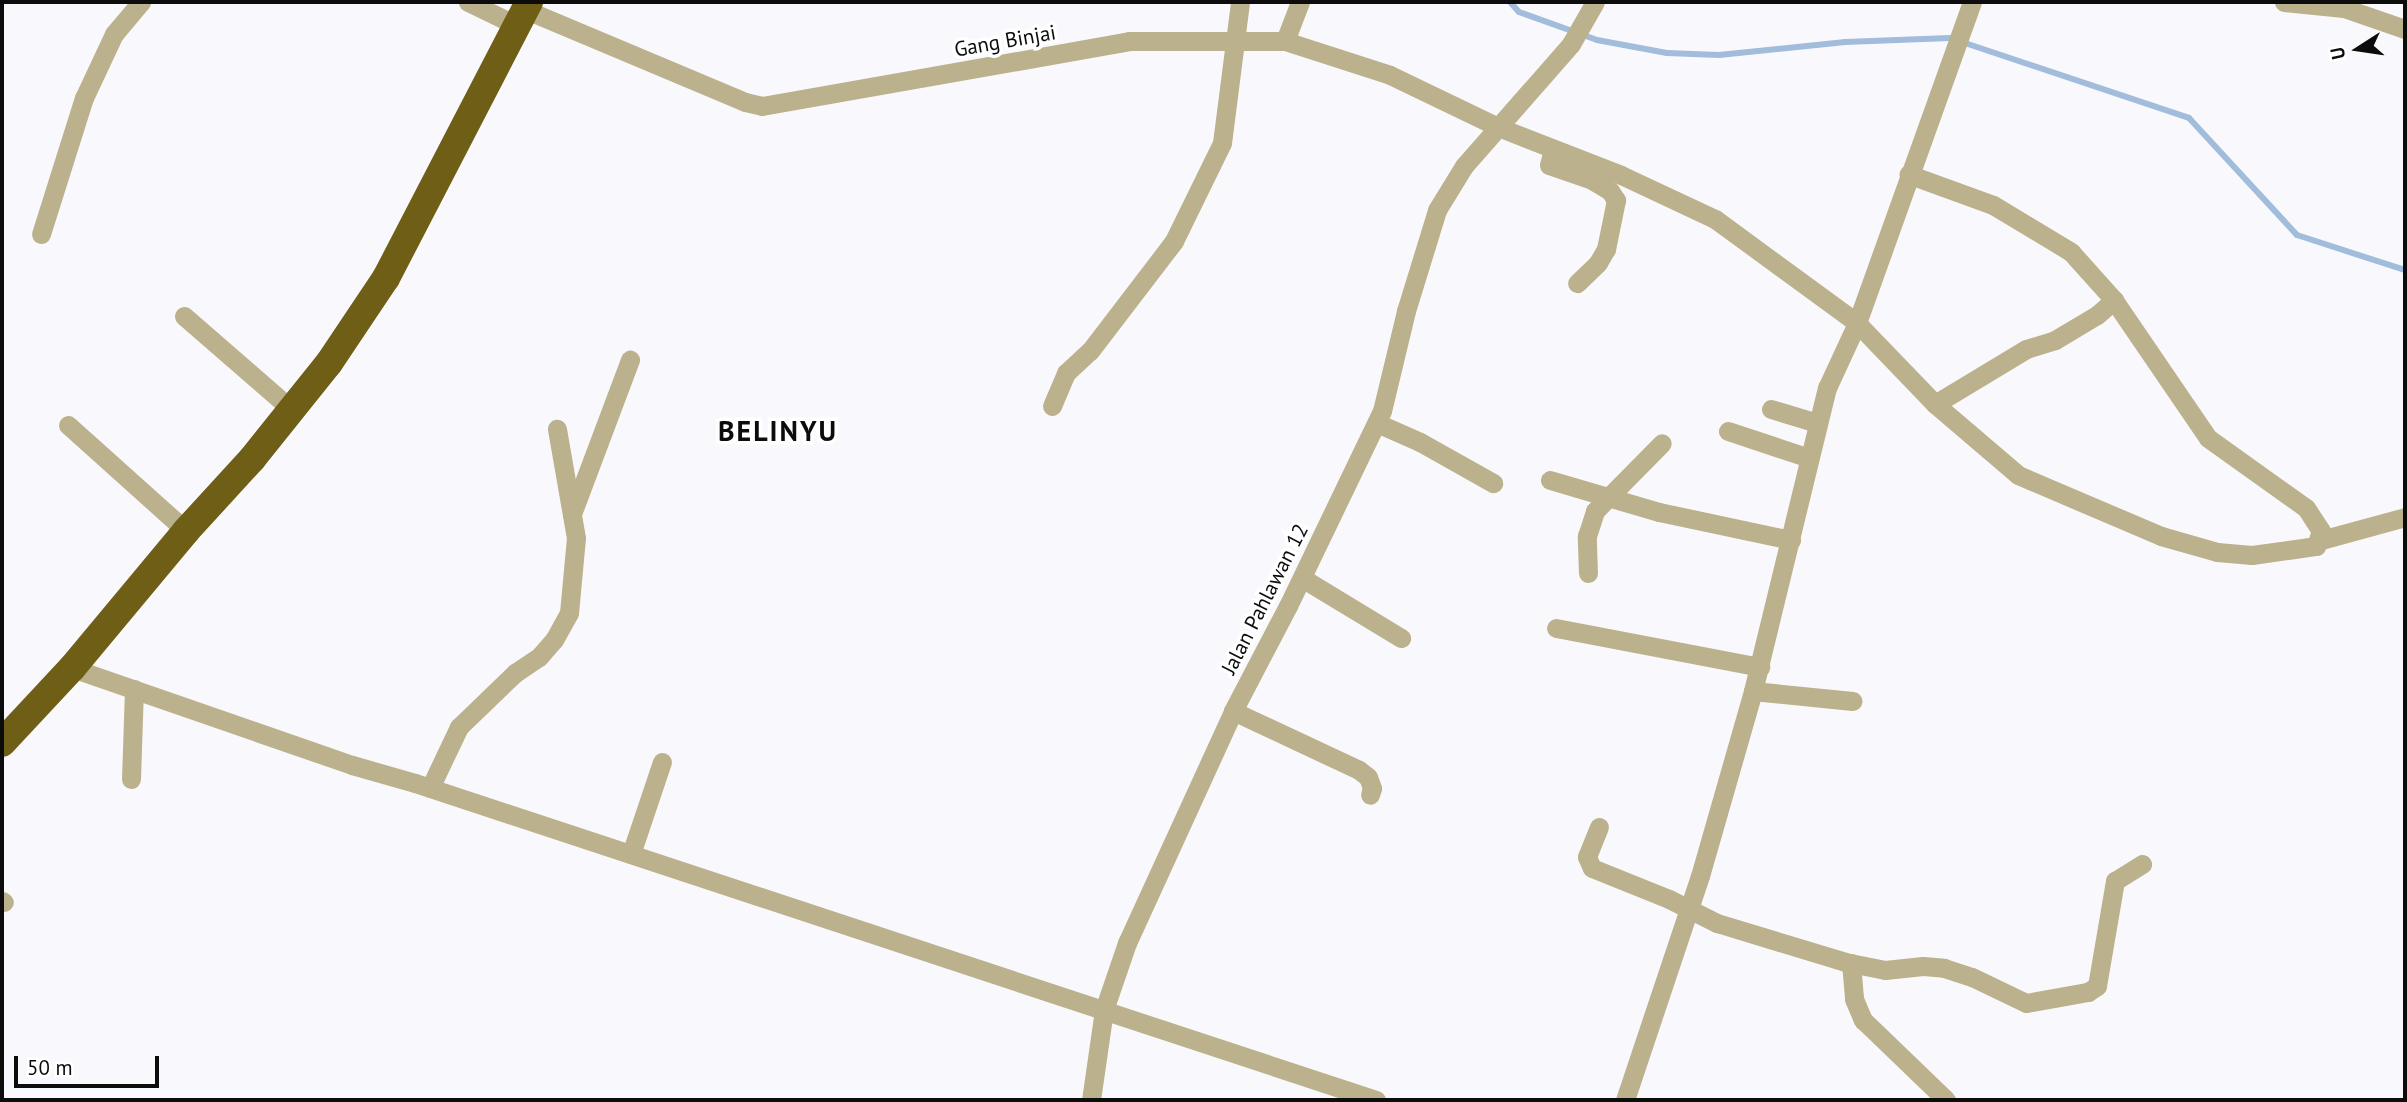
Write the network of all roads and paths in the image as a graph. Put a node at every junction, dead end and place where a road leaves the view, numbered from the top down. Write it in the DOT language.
graph roads {
  1 [pos="141,2"];
  2 [pos="468,2"];
  3 [pos="1240,2"];
  4 [pos="1300,2"];
  5 [pos="1595,2"];
  6 [pos="1972,2"];
  7 [pos="2284,2"];
  8 [pos="523,12"];
  9 [pos="2405,29"];
  10 [pos="1285,41"];
  11 [pos="1234,43"];
  12 [pos="1498,127"];
  13 [pos="1553,149"];
  14 [pos="1908,174"];
  15 [pos="41,234"];
  16 [pos="1577,283"];
  17 [pos="2114,300"];
  18 [pos="184,316"];
  19 [pos="1857,323"];
  20 [pos="629,360"];
  21 [pos="1935,404"];
  22 [pos="1052,406"];
  23 [pos="290,408"];
  24 [pos="1771,409"];
  25 [pos="1377,423"];
  26 [pos="1817,423"];
  27 [pos="68,425"];
  28 [pos="557,429"];
  29 [pos="1728,431"];
  30 [pos="1662,443"];
  31 [pos="1809,458"];
  32 [pos="1550,480"];
  33 [pos="1493,483"];
  34 [pos="1609,498"];
  35 [pos="572,515"];
  36 [pos="2405,517"];
  37 [pos="186,531"];
  38 [pos="1791,540"];
  39 [pos="2321,540"];
  40 [pos="1588,573"];
  41 [pos="1302,578"];
  42 [pos="1556,628"];
  43 [pos="1401,638"];
  44 [pos="1760,667"];
  45 [pos="72,668"];
  46 [pos="134,689"];
  47 [pos="1753,691"];
  48 [pos="1853,701"];
  49 [pos="1233,711"];
  50 [pos="2,743"];
  51 [pos="662,762"];
  52 [pos="131,779"];
  53 [pos="430,788"];
  54 [pos="1370,795"];
  55 [pos="1599,827"];
  56 [pos="631,854"];
  57 [pos="2141,864"];
  58 [pos="1688,909"];
  59 [pos="1851,963"];
  60 [pos="1104,1010"];
  61 [pos="1091,1100"];
  62 [pos="1376,1100"];
  63 [pos="1625,1100"];
  64 [pos="1946,1100"];
  1 -- 15 [label="street"];
  2 -- 8 [label="street, Gang Binjai"];
  3 -- 11 [label="street"];
  4 -- 10 [label="street"];
  5 -- 12 [label="street, Jalan Pahlawan 12"];
  6 -- 14 [label="street"];
  7 -- 9 [label="street"];
  8 -- 11 [label="street, Gang Binjai"];
  8 -- 23 [label="highway"];
  10 -- 11 [label="street, Gang Binjai"];
  10 -- 12 [label="street, Gang Binjai"];
  11 -- 22 [label="street"];
  12 -- 13 [label="street, Gang Binjai"];
  12 -- 25 [label="street, Jalan Pahlawan 12"];
  13 -- 16 [label="street"];
  13 -- 19 [label="street, Gang Binjai"];
  14 -- 17 [label="street"];
  14 -- 19 [label="street"];
  17 -- 21 [label="street"];
  17 -- 39 [label="street"];
  18 -- 23 [label="street"];
  19 -- 21 [label="street, Gang Binjai"];
  19 -- 26 [label="street"];
  20 -- 35 [label="street"];
  21 -- 39 [label="street, Gang Binjai"];
  23 -- 37 [label="highway"];
  24 -- 26 [label="street"];
  25 -- 33 [label="street"];
  25 -- 41 [label="street, Jalan Pahlawan 12"];
  26 -- 31 [label="street"];
  27 -- 37 [label="street"];
  28 -- 35 [label="street"];
  29 -- 31 [label="street"];
  30 -- 34 [label="street"];
  31 -- 38 [label="street"];
  32 -- 34 [label="street"];
  34 -- 38 [label="street"];
  34 -- 40 [label="street"];
  35 -- 53 [label="street"];
  36 -- 39 [label="street, Gang Binjai"];
  37 -- 45 [label="highway"];
  38 -- 44 [label="street"];
  41 -- 43 [label="street"];
  41 -- 49 [label="street, Jalan Pahlawan 12"];
  42 -- 44 [label="street"];
  44 -- 47 [label="street"];
  45 -- 46 [label="street"];
  45 -- 50 [label="highway"];
  46 -- 52 [label="street"];
  46 -- 53 [label="street"];
  47 -- 48 [label="street"];
  47 -- 58 [label="street"];
  49 -- 54 [label="street"];
  49 -- 60 [label="street, Jalan Pahlawan 12"];
  51 -- 56 [label="street"];
  53 -- 56 [label="street"];
  55 -- 58 [label="street"];
  56 -- 60 [label="street"];
  57 -- 59 [label="street"];
  58 -- 59 [label="street"];
  58 -- 63 [label="street"];
  59 -- 64 [label="street"];
  60 -- 61 [label="street, Jalan Pahlawan 12"];
  60 -- 62 [label="street"];
}
